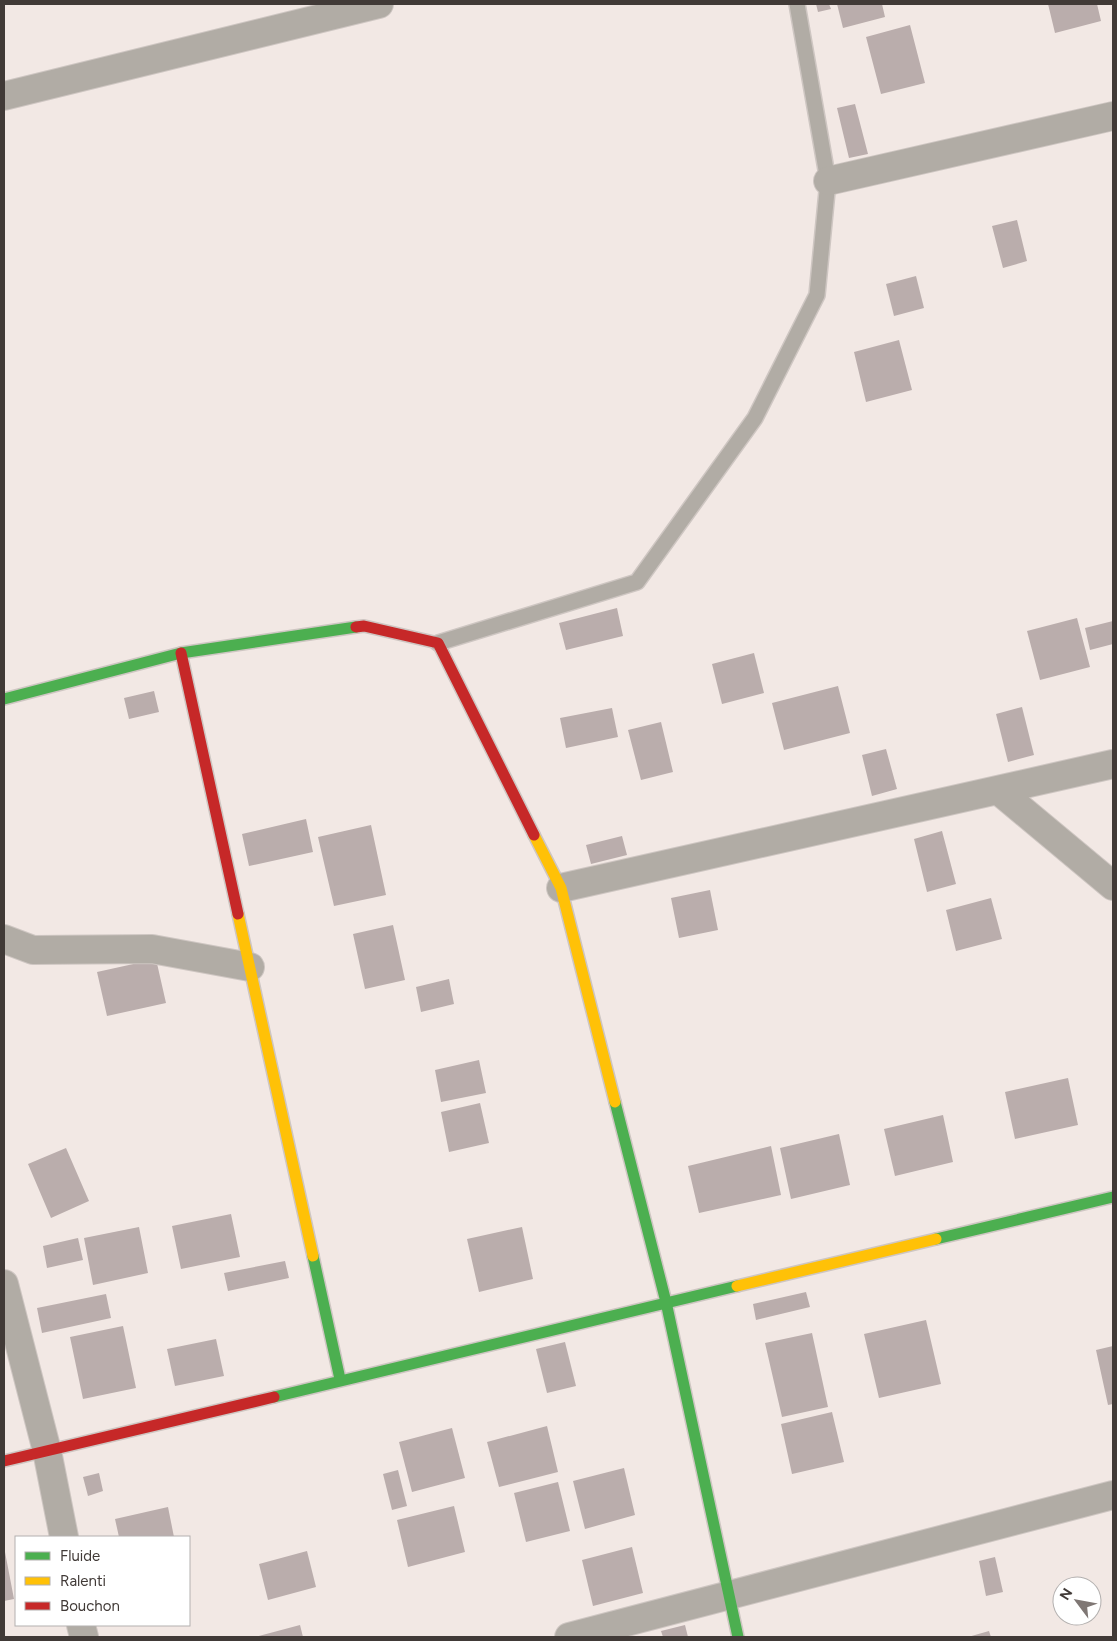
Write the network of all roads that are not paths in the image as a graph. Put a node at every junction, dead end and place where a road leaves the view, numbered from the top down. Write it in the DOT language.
graph roads {
  1 [pos="379,4"];
  2 [pos="797,4"];
  3 [pos="312,11"];
  4 [pos="4,96"];
  5 [pos="1113,116"];
  6 [pos="828,181"];
  7 [pos="438,643"];
  8 [pos="180,653"];
  9 [pos="4,699"];
  10 [pos="1113,764"];
  11 [pos="998,790"];
  12 [pos="1113,886"];
  13 [pos="561,888"];
  14 [pos="4,939"];
  15 [pos="250,967"];
  16 [pos="1113,1197"];
  17 [pos="4,1284"];
  18 [pos="666,1302"];
  19 [pos="340,1379"];
  20 [pos="47,1451"];
  21 [pos="4,1460"];
  22 [pos="1113,1495"];
  23 [pos="64,1536"];
  24 [pos="729,1597"];
  25 [pos="569,1637"];
  26 [pos="738,1637"];
  1 -- 3 [label="street"];
  2 -- 6 [label="lane"];
  3 -- 4 [label="street"];
  5 -- 6 [label="street"];
  6 -- 7 [label="lane"];
  7 -- 8 [label="street"];
  7 -- 13 [label="street"];
  8 -- 9 [label="street"];
  8 -- 15 [label="street"];
  10 -- 11 [label="street"];
  11 -- 12 [label="street"];
  11 -- 13 [label="street"];
  13 -- 18 [label="street"];
  14 -- 15 [label="street"];
  15 -- 19 [label="street"];
  16 -- 18 [label="street"];
  17 -- 20 [label="street"];
  18 -- 19 [label="street"];
  18 -- 24 [label="street"];
  19 -- 20 [label="street"];
  20 -- 21 [label="street"];
  20 -- 23 [label="street"];
  22 -- 24 [label="street"];
  24 -- 25 [label="street"];
  24 -- 26 [label="street"];
}
